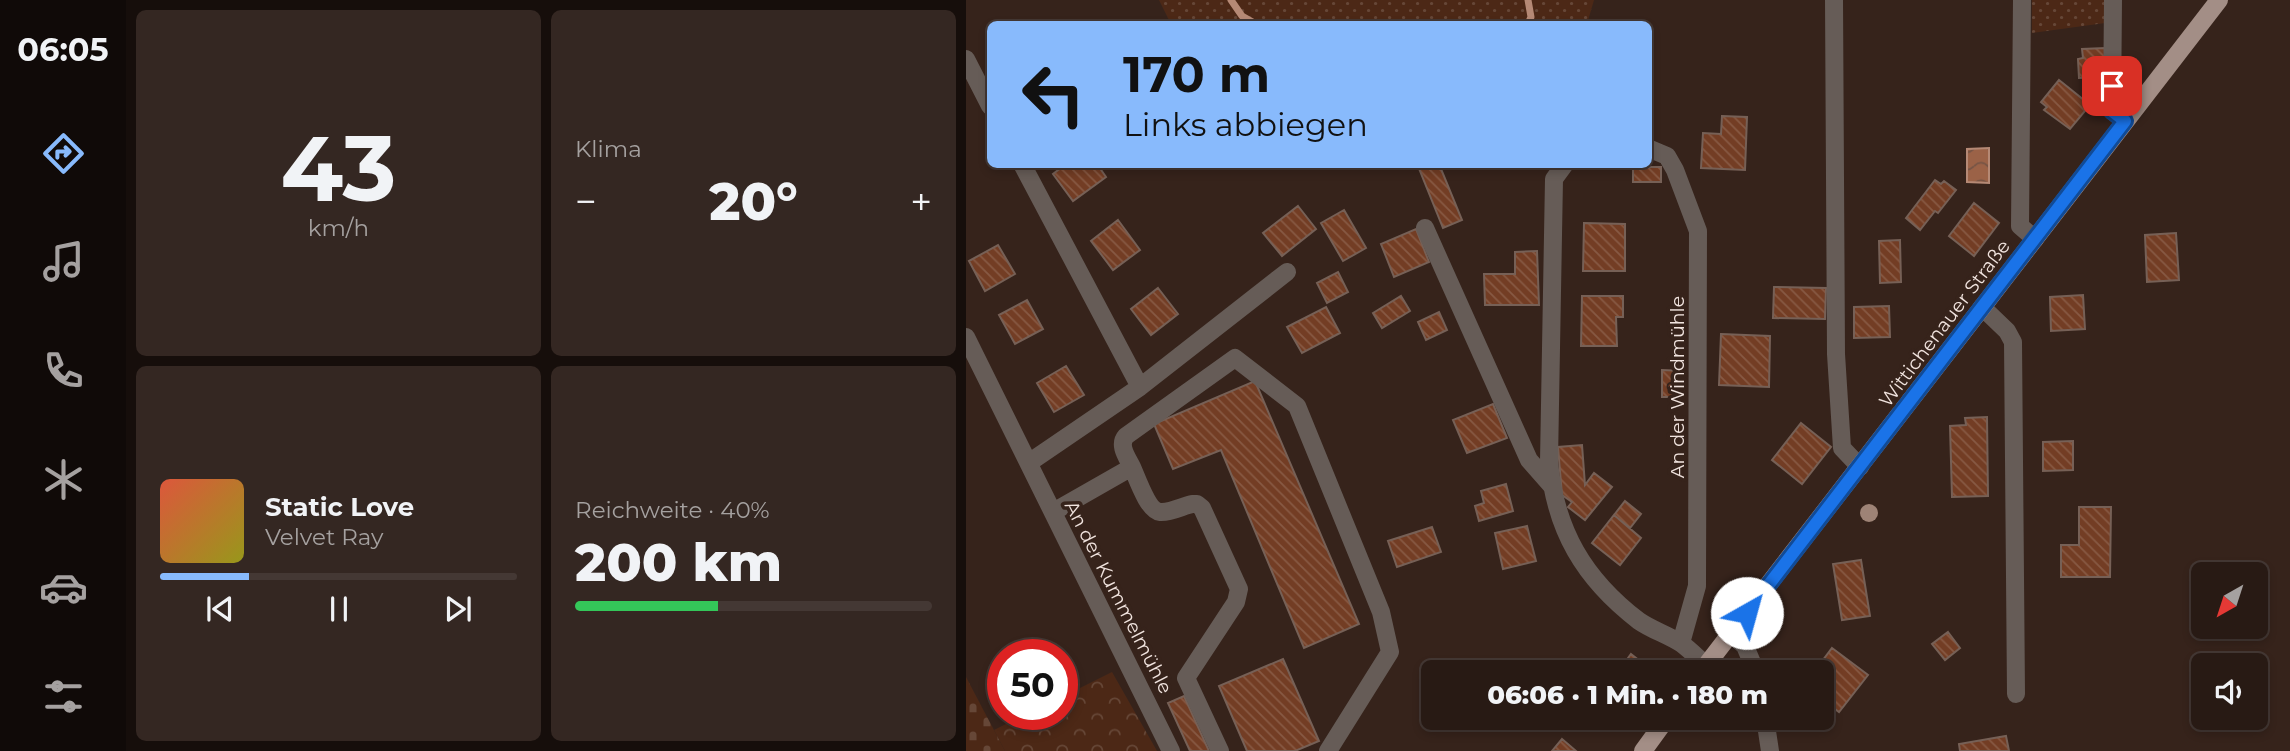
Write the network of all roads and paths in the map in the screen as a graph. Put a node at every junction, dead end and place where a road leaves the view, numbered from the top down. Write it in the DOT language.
graph roads {
  1 [pos="1834,0"];
  2 [pos="2022,0"];
  3 [pos="2113,0"];
  4 [pos="2219,0"];
  5 [pos="966,59"];
  6 [pos="987,100"];
  7 [pos="2125,121"];
  8 [pos="1652,150"];
  9 [pos="1024,168"];
  10 [pos="1558,169"];
  11 [pos="1426,228"];
  12 [pos="2035,239"];
  13 [pos="1287,272"];
  14 [pos="1982,307"];
  15 [pos="966,337"];
  16 [pos="1140,387"];
  17 [pos="1030,463"];
  18 [pos="1132,467"];
  19 [pos="1860,467"];
  20 [pos="1551,485"];
  21 [pos="1053,513"];
  22 [pos="1731,634"];
  23 [pos="1681,643"];
  24 [pos="1697,660"];
  25 [pos="1710,660"];
  26 [pos="1751,660"];
  27 [pos="2016,694"];
  28 [pos="1658,730"];
  29 [pos="1767,730"];
  30 [pos="1171,751"];
  31 [pos="1220,751"];
  32 [pos="1328,751"];
  33 [pos="1643,751"];
  34 [pos="1770,751"];
  1 -- 19 [label="street"];
  2 -- 12 [label="street"];
  3 -- 7 [label="street"];
  4 -- 7 [label="main road, Wittichenauer Straße"];
  5 -- 6 [label="street"];
  7 -- 12 [label="main road, Wittichenauer Straße"];
  8 -- 23 [label="street, An der Windmühle"];
  9 -- 16 [label="street"];
  10 -- 20 [label="street"];
  11 -- 20 [label="street"];
  12 -- 14 [label="main road, Wittichenauer Straße"];
  13 -- 16 [label="street"];
  14 -- 19 [label="main road, Wittichenauer Straße"];
  14 -- 27 [label="street"];
  15 -- 17 [label="street, An der Kummelmühle"];
  16 -- 17 [label="street"];
  17 -- 21 [label="street, An der Kummelmühle"];
  18 -- 21 [label="street"];
  18 -- 31 [label="street"];
  18 -- 32 [label="street"];
  19 -- 22 [label="main road, Wittichenauer Straße"];
  20 -- 23 [label="street"];
  21 -- 30 [label="street, An der Kummelmühle"];
  22 -- 25 [label="main road, Wittichenauer Straße"];
  22 -- 26 [label="street"];
  23 -- 24 [label="street"];
  28 -- 33 [label="main road"];
  29 -- 34 [label="street"];
}
